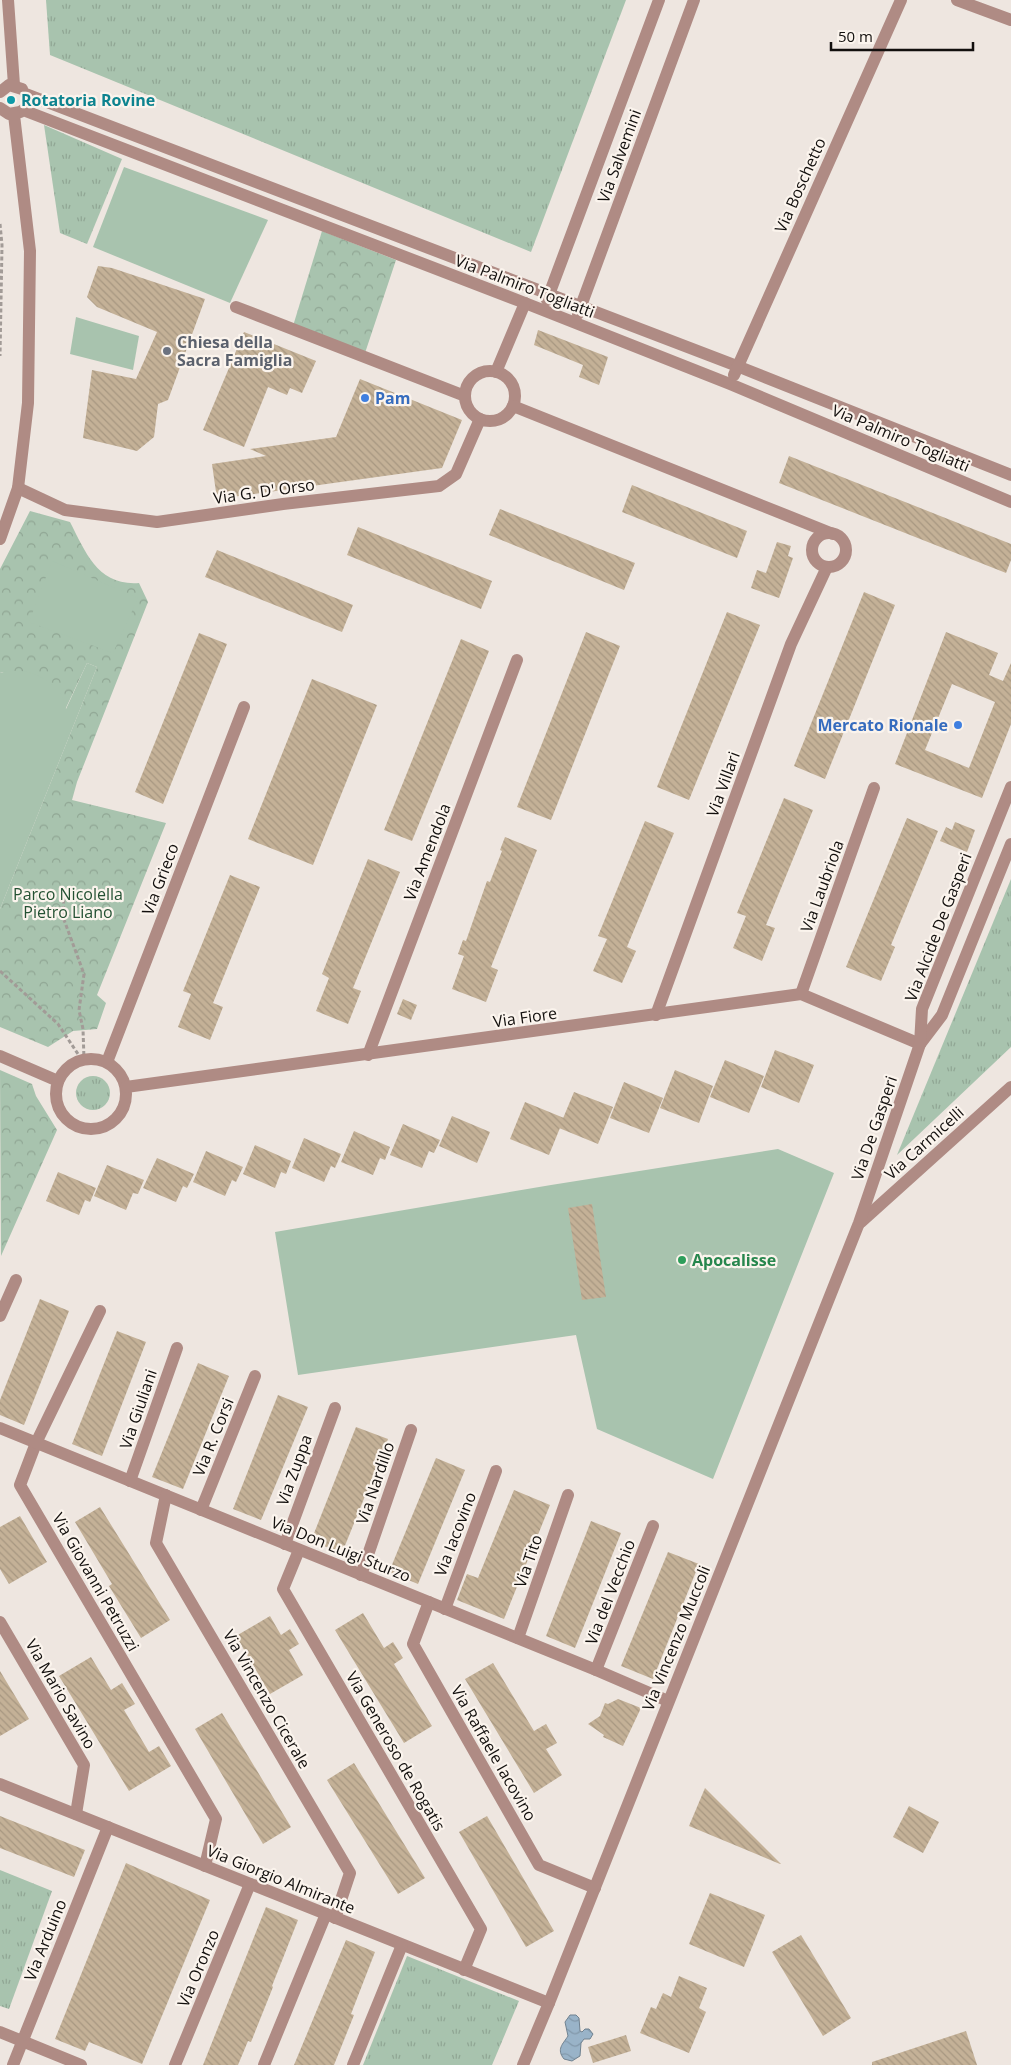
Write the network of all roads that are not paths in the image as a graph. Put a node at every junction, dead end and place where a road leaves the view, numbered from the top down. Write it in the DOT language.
graph roads {
  1 [pos="659,0"];
  2 [pos="694,0"];
  3 [pos="900,0"];
  4 [pos="957,0"];
  5 [pos="6,6"];
  6 [pos="1011,20"];
  7 [pos="14,85"];
  8 [pos="0,92"];
  9 [pos="26,94"];
  10 [pos="0,108"];
  11 [pos="19,112"];
  12 [pos="550,294"];
  13 [pos="524,303"];
  14 [pos="580,307"];
  15 [pos="236,308"];
  16 [pos="543,310"];
  17 [pos="576,323"];
  18 [pos="737,366"];
  19 [pos="496,372"];
  20 [pos="730,384"];
  21 [pos="465,396"];
  22 [pos="513,406"];
  23 [pos="480,419"];
  24 [pos="1011,475"];
  25 [pos="18,488"];
  26 [pos="1011,502"];
  27 [pos="833,534"];
  28 [pos="0,539"];
  29 [pos="828,567"];
  30 [pos="517,660"];
  31 [pos="244,707"];
  32 [pos="1011,787"];
  33 [pos="874,788"];
  34 [pos="1011,844"];
  35 [pos="801,994"];
  36 [pos="656,1015"];
  37 [pos="920,1044"];
  38 [pos="368,1055"];
  39 [pos="0,1056"];
  40 [pos="107,1062"];
  41 [pos="58,1081"];
  42 [pos="126,1087"];
  43 [pos="1011,1087"];
  44 [pos="859,1223"];
  45 [pos="16,1280"];
  46 [pos="100,1312"];
  47 [pos="0,1316"];
  48 [pos="177,1348"];
  49 [pos="255,1376"];
  50 [pos="335,1408"];
  51 [pos="0,1428"];
  52 [pos="411,1430"];
  53 [pos="36,1443"];
  54 [pos="496,1471"];
  55 [pos="130,1481"];
  56 [pos="166,1495"];
  57 [pos="568,1495"];
  58 [pos="201,1510"];
  59 [pos="653,1526"];
  60 [pos="285,1544"];
  61 [pos="299,1550"];
  62 [pos="361,1574"];
  63 [pos="429,1602"];
  64 [pos="445,1609"];
  65 [pos="0,1622"];
  66 [pos="518,1638"];
  67 [pos="596,1670"];
  68 [pos="668,1701"];
  69 [pos="0,1784"];
  70 [pos="76,1814"];
  71 [pos="108,1827"];
  72 [pos="205,1866"];
  73 [pos="250,1884"];
  74 [pos="595,1888"];
  75 [pos="331,1916"];
  76 [pos="402,1945"];
  77 [pos="464,1970"];
  78 [pos="549,2003"];
  79 [pos="0,2032"];
  80 [pos="22,2041"];
  81 [pos="13,2065"];
  82 [pos="81,2065"];
  83 [pos="175,2065"];
  84 [pos="264,2065"];
  85 [pos="353,2065"];
  86 [pos="523,2065"];
  1 -- 12 [label="street, Via Salvemini"];
  2 -- 14 [label="street, Via Salvemini"];
  3 -- 18 [label="street, Via Boschetto"];
  4 -- 6 [label="street"];
  5 -- 7 [label="street"];
  7 -- 8 [label="street"];
  7 -- 9 [label="street, Via Palmiro Togliatti"];
  9 -- 11 [label="street"];
  9 -- 12 [label="street, Via Palmiro Togliatti"];
  10 -- 11 [label="street, Via Palmiro Togliatti"];
  11 -- 13 [label="street, Via Palmiro Togliatti"];
  11 -- 25 [label="street"];
  12 -- 14 [label="street, Via Palmiro Togliatti"];
  12 -- 16 [label="street, Via Salvemini"];
  13 -- 16 [label="street, Via Palmiro Togliatti"];
  13 -- 19 [label="street"];
  14 -- 17 [label="street, Via Salvemini"];
  14 -- 18 [label="street, Via Palmiro Togliatti"];
  15 -- 21 [label="street"];
  16 -- 17 [label="street, Via Palmiro Togliatti"];
  17 -- 20 [label="street, Via Palmiro Togliatti"];
  18 -- 20 [label="street, Via Boschetto"];
  18 -- 24 [label="street, Via Palmiro Togliatti"];
  19 -- 21 [label="street"];
  19 -- 22 [label="street"];
  20 -- 26 [label="street, Via Palmiro Togliatti"];
  21 -- 23 [label="street"];
  22 -- 23 [label="street"];
  22 -- 27 [label="street"];
  23 -- 25 [label="street, Via G. D' Orso"];
  25 -- 28 [label="street"];
  27 -- 29 [label="street"];
  27 -- 29 [label="street"];
  29 -- 36 [label="street, Via Villari"];
  30 -- 38 [label="street, Via Amendola"];
  31 -- 40 [label="street, Via Grieco"];
  32 -- 37 [label="street, Via Alcide De Gasperi"];
  33 -- 35 [label="street, Via Laubriola"];
  34 -- 37 [label="street"];
  35 -- 36 [label="street, Via Fiore"];
  35 -- 37 [label="street"];
  36 -- 38 [label="street, Via Fiore"];
  37 -- 44 [label="street, Via De Gasperi"];
  38 -- 42 [label="street, Via Fiore"];
  39 -- 41 [label="street"];
  40 -- 41 [label="street"];
  40 -- 42 [label="street"];
  41 -- 42 [label="street"];
  43 -- 44 [label="street, Via Carmicelli"];
  44 -- 68 [label="street, Via Vincenzo Muccoli"];
  45 -- 47 [label="street"];
  46 -- 53 [label="street, Via Giovanni Petruzzi"];
  48 -- 55 [label="street, Via Giuliani"];
  49 -- 58 [label="street, Via R. Corsi"];
  50 -- 60 [label="street, Via Zuppa"];
  51 -- 53 [label="street, Via Don Luigi Sturzo"];
  52 -- 62 [label="street, Via Nardillo"];
  53 -- 55 [label="street, Via Don Luigi Sturzo"];
  53 -- 72 [label="street, Via Giovanni Petruzzi"];
  54 -- 64 [label="street, Via Iacovino"];
  55 -- 56 [label="street, Via Don Luigi Sturzo"];
  56 -- 58 [label="street, Via Don Luigi Sturzo"];
  56 -- 75 [label="street, Via Vincenzo Cicerale"];
  57 -- 66 [label="street, Via Tito"];
  58 -- 60 [label="street, Via Don Luigi Sturzo"];
  59 -- 67 [label="street, Via del Vecchio"];
  60 -- 61 [label="street, Via Don Luigi Sturzo"];
  61 -- 62 [label="street, Via Don Luigi Sturzo"];
  61 -- 77 [label="street, Via Generoso de Rogatis"];
  62 -- 63 [label="street, Via Don Luigi Sturzo"];
  63 -- 64 [label="street, Via Don Luigi Sturzo"];
  63 -- 74 [label="street, Via Raffaele Iacovino"];
  64 -- 66 [label="street, Via Don Luigi Sturzo"];
  65 -- 70 [label="street, Via Mario Savino"];
  66 -- 67 [label="street, Via Don Luigi Sturzo"];
  67 -- 68 [label="street, Via Don Luigi Sturzo"];
  68 -- 74 [label="street, Via Vincenzo Muccoli"];
  69 -- 70 [label="street, Via Giorgio Almirante"];
  70 -- 71 [label="street, Via Giorgio Almirante"];
  71 -- 72 [label="street, Via Giorgio Almirante"];
  71 -- 80 [label="street, Via Arduino"];
  72 -- 73 [label="street, Via Giorgio Almirante"];
  73 -- 75 [label="street, Via Giorgio Almirante"];
  73 -- 83 [label="street, Via Oronzo"];
  74 -- 78 [label="street, Via Vincenzo Muccoli"];
  75 -- 76 [label="street, Via Giorgio Almirante"];
  75 -- 84 [label="street, Via Vincenzo Cicerale"];
  76 -- 77 [label="street, Via Giorgio Almirante"];
  76 -- 85 [label="street"];
  77 -- 78 [label="street, Via Giorgio Almirante"];
  78 -- 86 [label="street, Via Vincenzo Muccoli"];
  79 -- 80 [label="street"];
  80 -- 81 [label="street, Via Arduino"];
  80 -- 82 [label="street"];
}
